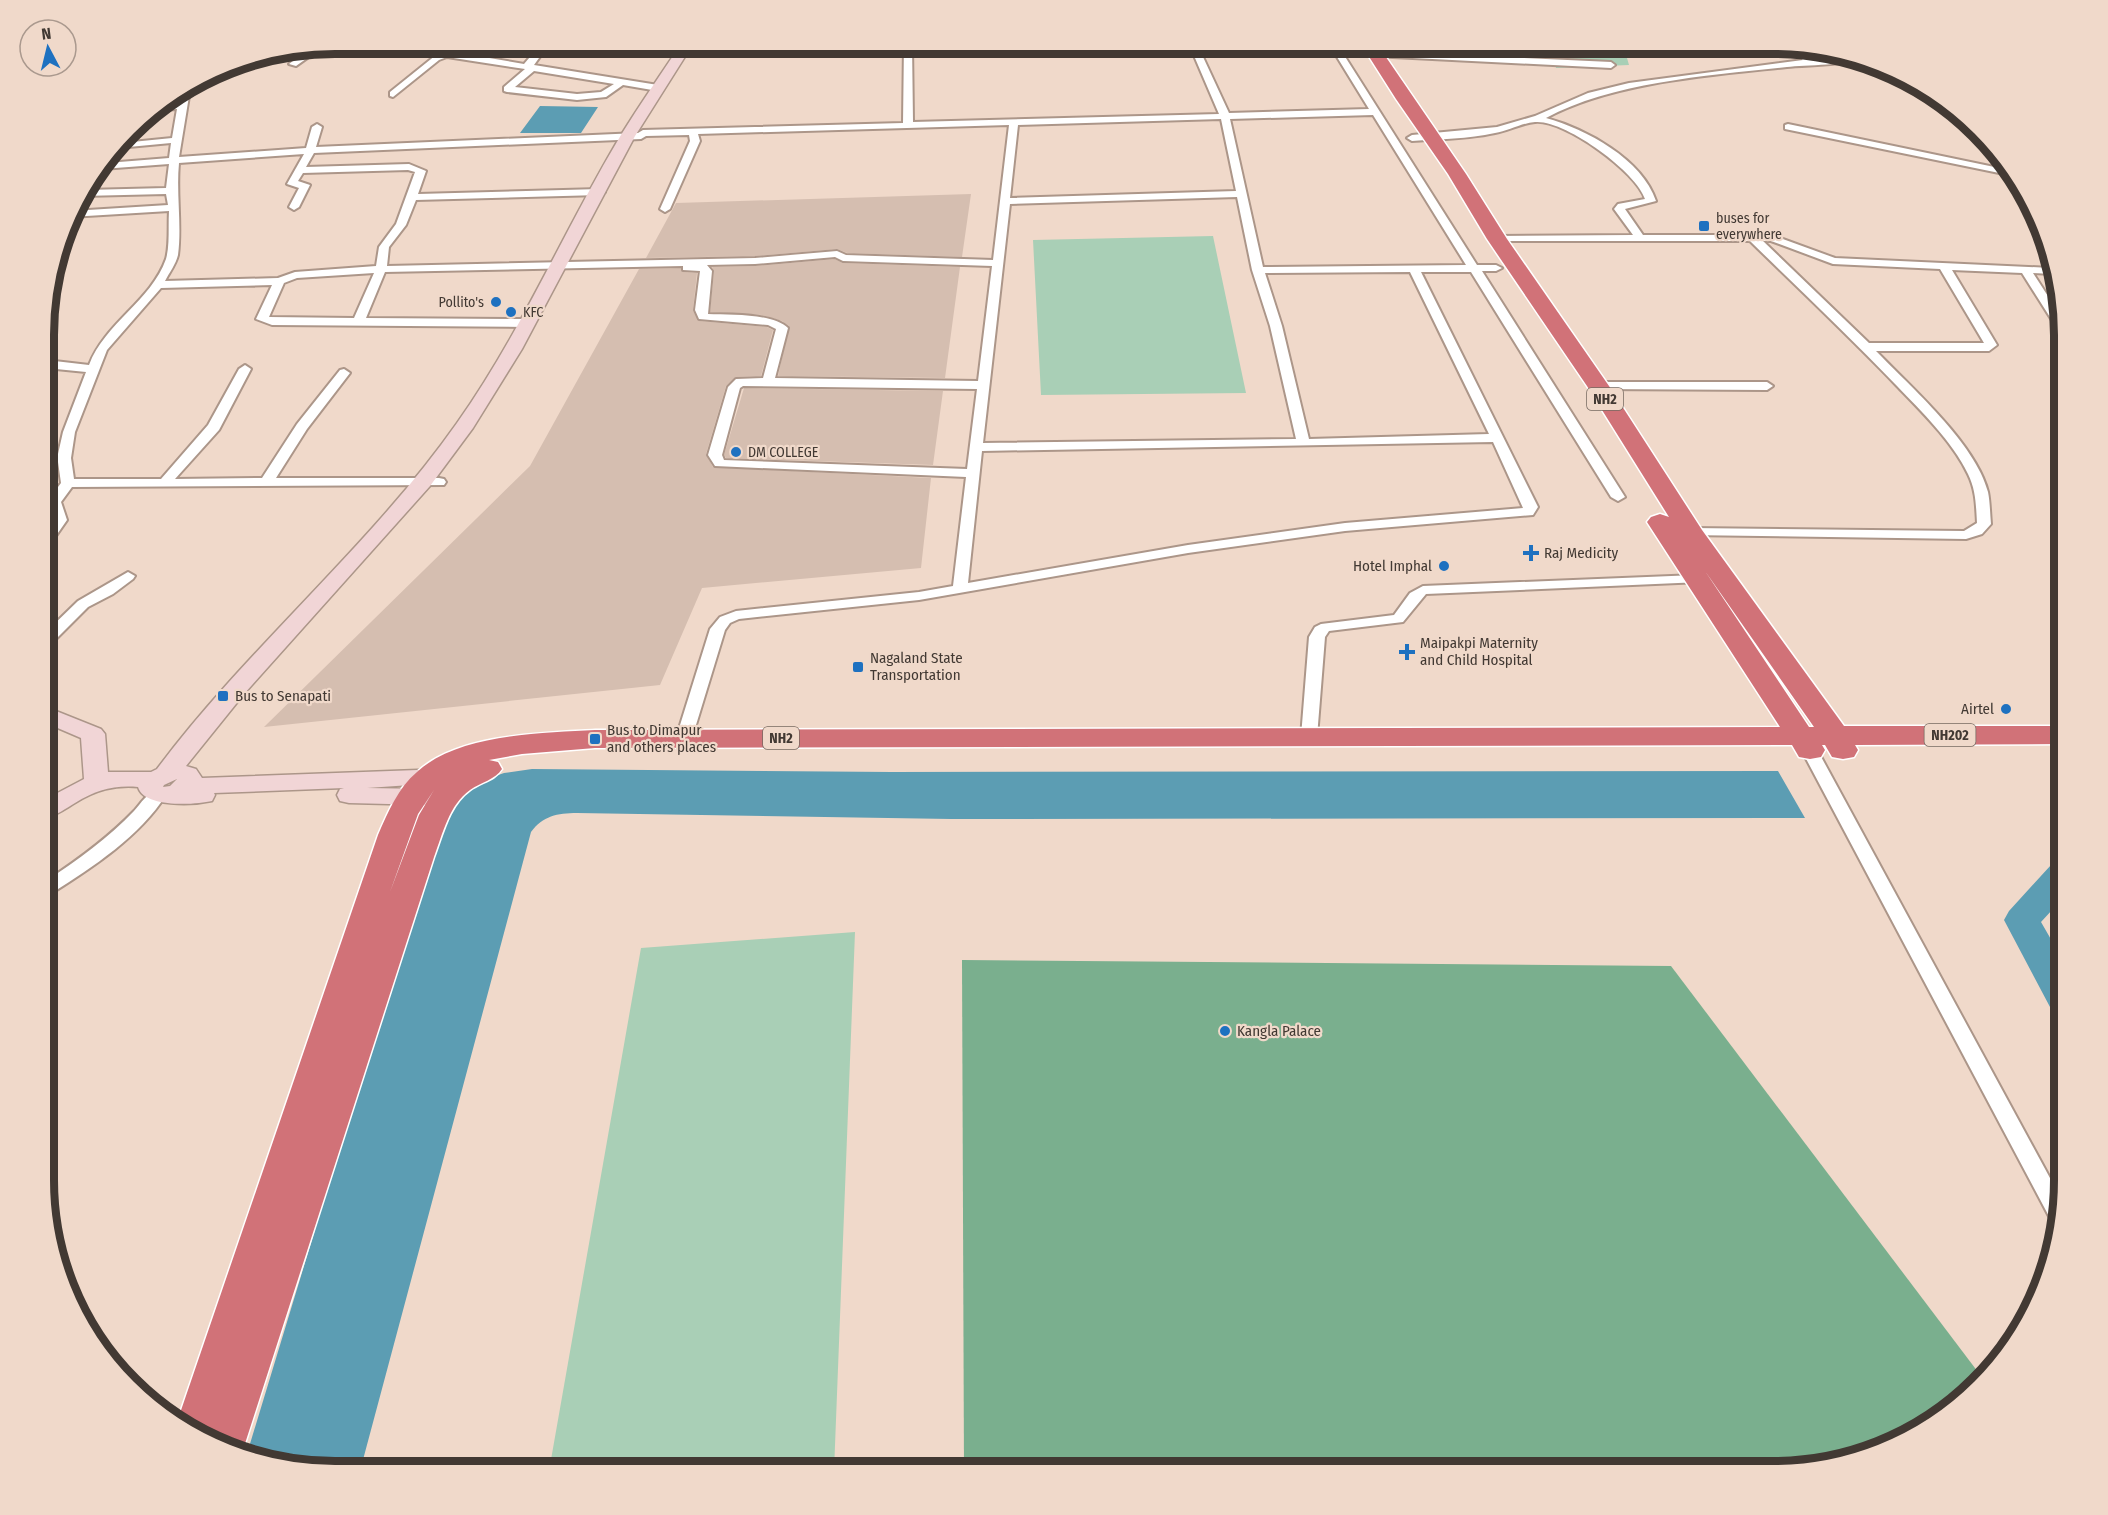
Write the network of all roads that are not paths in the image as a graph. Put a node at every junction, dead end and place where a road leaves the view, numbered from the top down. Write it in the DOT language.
graph roads {
  1 [pos="446,54"];
  2 [pos="537,54"];
  3 [pos="680,54"];
  4 [pos="691,54"];
  5 [pos="908,54"];
  6 [pos="1197,54"];
  7 [pos="1338,54"];
  8 [pos="1360,54"];
  9 [pos="1375,54"];
  10 [pos="1447,54"];
  11 [pos="306,56"];
  12 [pos="1802,56"];
  13 [pos="1832,60"];
  14 [pos="1812,62"];
  15 [pos="293,64"];
  16 [pos="1611,65"];
  17 [pos="532,68"];
  18 [pos="622,82"];
  19 [pos="658,88"];
  20 [pos="393,94"];
  21 [pos="183,99"];
  22 [pos="182,106"];
  23 [pos="170,107"];
  24 [pos="1376,112"];
  25 [pos="1225,116"];
  26 [pos="1538,118"];
  27 [pos="1014,122"];
  28 [pos="908,125"];
  29 [pos="317,127"];
  30 [pos="1788,127"];
  31 [pos="693,131"];
  32 [pos="637,135"];
  33 [pos="1422,137"];
  34 [pos="176,140"];
  35 [pos="128,145"];
  36 [pos="310,151"];
  37 [pos="174,162"];
  38 [pos="111,166"];
  39 [pos="300,170"];
  40 [pos="2002,172"];
  41 [pos="171,191"];
  42 [pos="94,192"];
  43 [pos="600,192"];
  44 [pos="1242,194"];
  45 [pos="412,196"];
  46 [pos="1005,201"];
  47 [pos="294,207"];
  48 [pos="174,208"];
  49 [pos="665,209"];
  50 [pos="82,213"];
  51 [pos="1752,237"];
  52 [pos="1640,238"];
  53 [pos="1497,239"];
  54 [pos="998,263"];
  55 [pos="1944,266"];
  56 [pos="566,267"];
  57 [pos="1472,268"];
  58 [pos="1496,268"];
  59 [pos="1414,269"];
  60 [pos="2025,269"];
  61 [pos="381,270"];
  62 [pos="1258,270"];
  63 [pos="2046,271"];
  64 [pos="279,281"];
  65 [pos="158,285"];
  66 [pos="2053,312"];
  67 [pos="359,321"];
  68 [pos="526,323"];
  69 [pos="1553,337"];
  70 [pos="1866,347"];
  71 [pos="54,365"];
  72 [pos="94,369"];
  73 [pos="245,369"];
  74 [pos="345,373"];
  75 [pos="768,381"];
  76 [pos="502,382"];
  77 [pos="984,385"];
  78 [pos="1598,386"];
  79 [pos="1767,386"];
  80 [pos="1499,438"];
  81 [pos="1303,443"];
  82 [pos="977,447"];
  83 [pos="54,458"];
  84 [pos="64,458"];
  85 [pos="974,473"];
  86 [pos="165,482"];
  87 [pos="431,482"];
  88 [pos="68,483"];
  89 [pos="266,483"];
  90 [pos="1618,497"];
  91 [pos="54,499"];
  92 [pos="54,510"];
  93 [pos="54,529"];
  94 [pos="1691,532"];
  95 [pos="128,576"];
  96 [pos="1696,579"];
  97 [pos="960,587"];
  98 [pos="54,633"];
  99 [pos="54,717"];
  100 [pos="2054,735"];
  101 [pos="1309,737"];
  102 [pos="684,738"];
  103 [pos="1823,745"];
  104 [pos="2054,748"];
  105 [pos="96,782"];
  106 [pos="170,784"];
  107 [pos="428,790"];
  108 [pos="54,805"];
  109 [pos="54,884"];
  110 [pos="2053,1202"];
  111 [pos="197,1424"];
  112 [pos="225,1439"];
  1 -- 17 [label="street"];
  1 -- 20 [label="street"];
  2 -- 17 [label="street"];
  3 -- 19 [label="main road"];
  4 -- 32 [label="main road"];
  5 -- 28 [label="street"];
  6 -- 25 [label="street"];
  7 -- 24 [label="street"];
  8 -- 33 [label="highway, NH2"];
  9 -- 33 [label="highway, NH2"];
  10 -- 16 [label="street"];
  11 -- 15 [label="street"];
  12 -- 14 [label="street"];
  13 -- 14 [label="street"];
  14 -- 26 [label="street"];
  17 -- 18 [label="street"];
  17 -- 18 [label="street"];
  18 -- 19 [label="street"];
  19 -- 32 [label="main road"];
  21 -- 22 [label="street"];
  22 -- 23 [label="street"];
  22 -- 34 [label="street"];
  24 -- 25 [label="street"];
  24 -- 57 [label="street"];
  25 -- 27 [label="street"];
  25 -- 44 [label="street"];
  26 -- 33 [label="street"];
  26 -- 52 [label="street"];
  27 -- 28 [label="street"];
  27 -- 46 [label="street"];
  28 -- 31 [label="street"];
  29 -- 36 [label="street"];
  30 -- 40 [label="street"];
  31 -- 32 [label="street"];
  31 -- 49 [label="street"];
  32 -- 36 [label="street"];
  32 -- 43 [label="main road"];
  32 -- 56 [label="main road"];
  33 -- 53 [label="highway, NH2"];
  33 -- 58 [label="highway, NH2"];
  34 -- 35 [label="street"];
  34 -- 37 [label="street"];
  36 -- 37 [label="street"];
  36 -- 39 [label="street"];
  37 -- 38 [label="street"];
  37 -- 41 [label="street"];
  39 -- 45 [label="street"];
  39 -- 47 [label="street"];
  41 -- 42 [label="street"];
  41 -- 48 [label="street"];
  43 -- 45 [label="street"];
  43 -- 56 [label="main road"];
  44 -- 46 [label="street"];
  44 -- 62 [label="street"];
  45 -- 61 [label="street"];
  46 -- 54 [label="street"];
  48 -- 50 [label="street"];
  48 -- 65 [label="street"];
  51 -- 52 [label="street"];
  51 -- 55 [label="street"];
  51 -- 70 [label="street"];
  52 -- 53 [label="street"];
  53 -- 69 [label="highway, NH2"];
  54 -- 56 [label="street"];
  54 -- 77 [label="street"];
  55 -- 60 [label="street"];
  55 -- 70 [label="street"];
  56 -- 61 [label="street"];
  56 -- 68 [label="main road"];
  56 -- 75 [label="street"];
  56 -- 76 [label="main road"];
  57 -- 58 [label="street"];
  57 -- 59 [label="street"];
  57 -- 90 [label="street"];
  58 -- 69 [label="highway, NH2"];
  59 -- 62 [label="street"];
  59 -- 80 [label="street"];
  60 -- 63 [label="street"];
  60 -- 66 [label="street"];
  61 -- 64 [label="street"];
  61 -- 67 [label="street"];
  62 -- 81 [label="street"];
  64 -- 65 [label="street"];
  64 -- 67 [label="street"];
  65 -- 72 [label="street"];
  67 -- 68 [label="street"];
  68 -- 76 [label="main road"];
  69 -- 78 [label="highway, NH2"];
  69 -- 96 [label="highway, NH2"];
  70 -- 94 [label="street"];
  71 -- 72 [label="street"];
  72 -- 84 [label="street"];
  73 -- 86 [label="street"];
  74 -- 89 [label="street"];
  75 -- 77 [label="street"];
  75 -- 85 [label="street"];
  76 -- 87 [label="main road"];
  77 -- 82 [label="street"];
  78 -- 79 [label="street"];
  78 -- 94 [label="highway, NH2"];
  80 -- 81 [label="street"];
  80 -- 97 [label="street"];
  81 -- 82 [label="street"];
  82 -- 85 [label="street"];
  83 -- 84 [label="street"];
  84 -- 88 [label="street"];
  85 -- 97 [label="street"];
  86 -- 88 [label="street"];
  86 -- 89 [label="street"];
  87 -- 89 [label="street"];
  87 -- 106 [label="main road"];
  88 -- 91 [label="street"];
  92 -- 93 [label="street"];
  94 -- 103 [label="highway, NH2"];
  95 -- 98 [label="street"];
  96 -- 101 [label="street"];
  96 -- 103 [label="highway, NH2"];
  97 -- 102 [label="street"];
  99 -- 105 [label="main road"];
  100 -- 103 [label="highway, NH202"];
  101 -- 102 [label="highway, NH2"];
  101 -- 103 [label="highway, NH2"];
  102 -- 107 [label="highway, NH2"];
  103 -- 104 [label="highway, NH202"];
  103 -- 107 [label="highway, NH2"];
  103 -- 110 [label="street"];
  105 -- 106 [label="main road"];
  105 -- 108 [label="main road"];
  106 -- 107 [label="main road"];
  106 -- 109 [label="street"];
  107 -- 111 [label="highway, NH2"];
  107 -- 112 [label="highway, NH2"];
}
